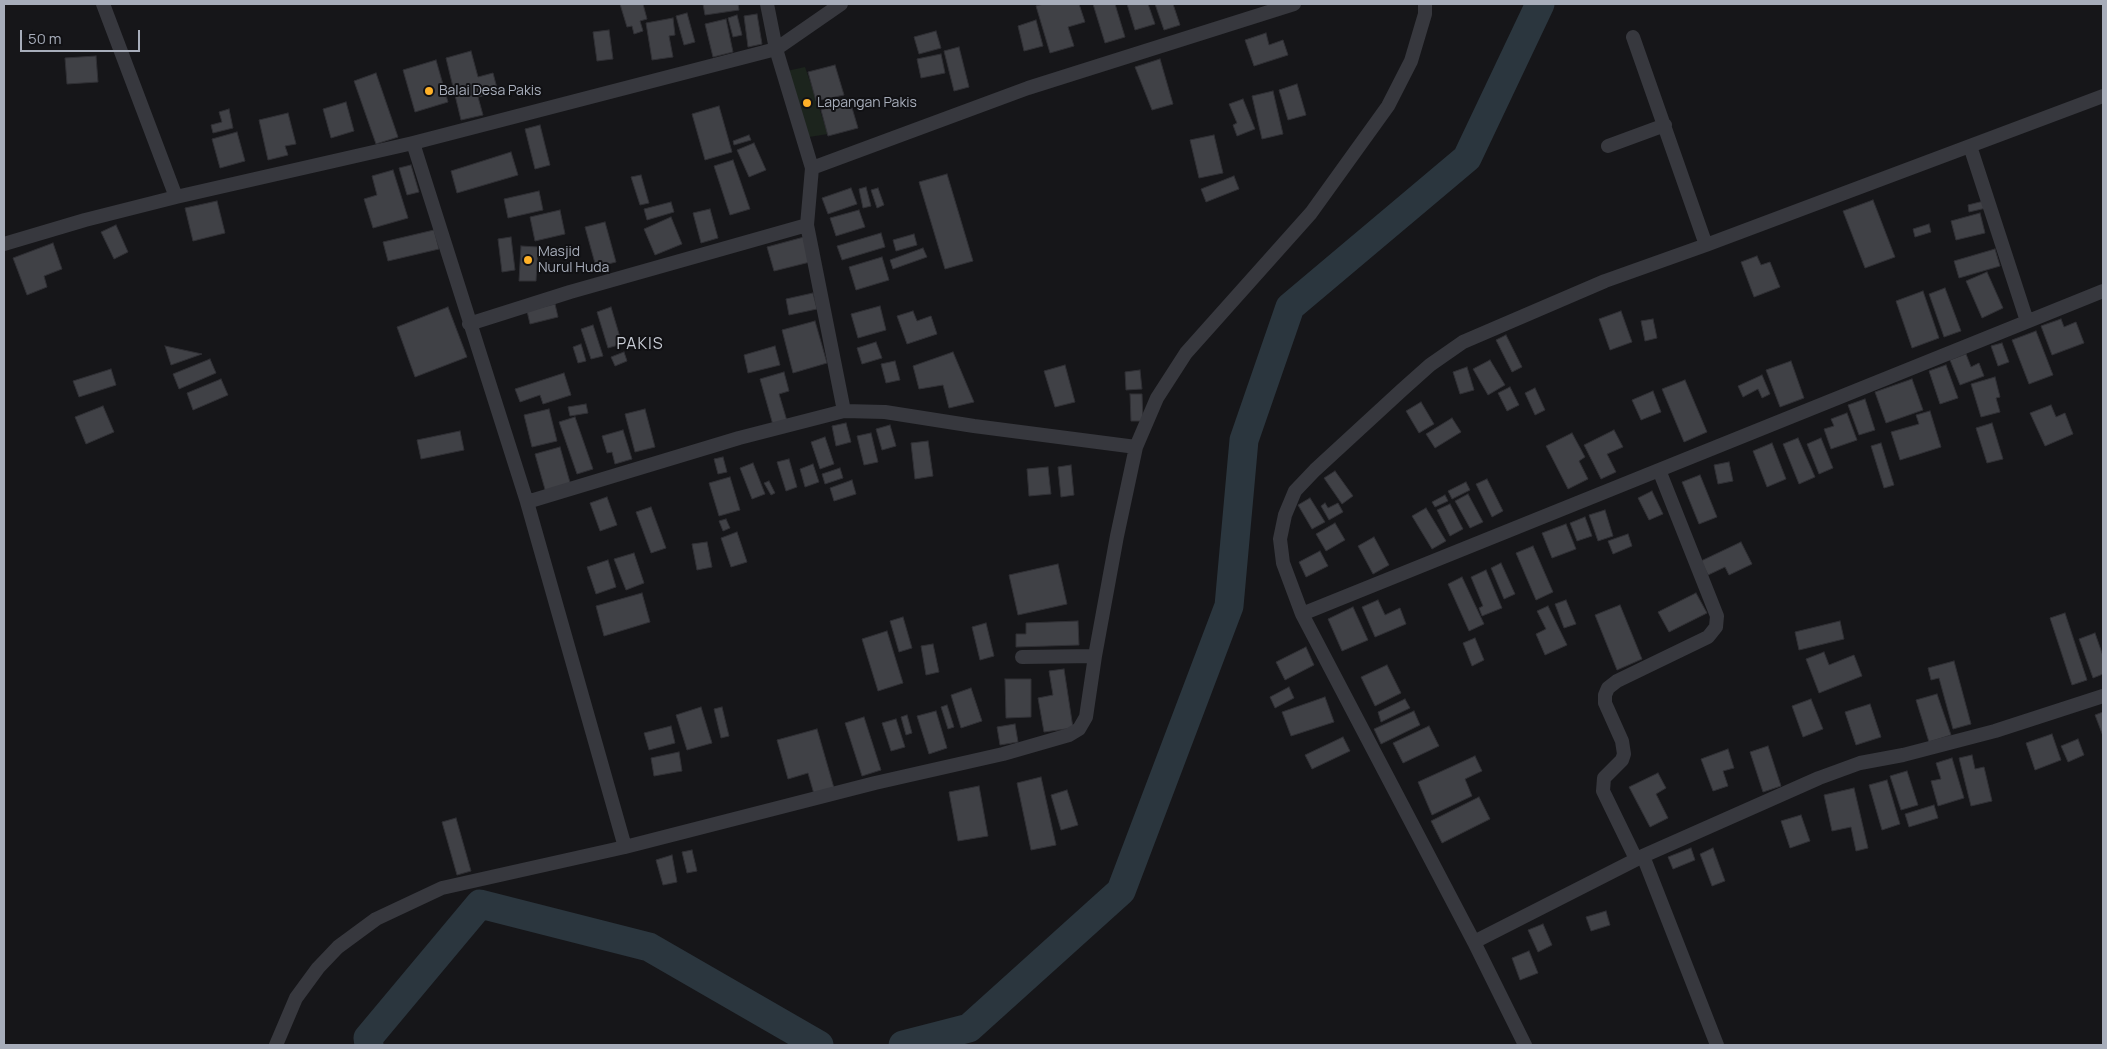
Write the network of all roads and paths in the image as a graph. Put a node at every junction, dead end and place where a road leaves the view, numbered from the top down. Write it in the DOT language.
graph roads {
  1 [pos="103,4"];
  2 [pos="766,4"];
  3 [pos="841,4"];
  4 [pos="1294,4"];
  5 [pos="1426,4"];
  6 [pos="1633,37"];
  7 [pos="776,48"];
  8 [pos="2103,96"];
  9 [pos="1665,125"];
  10 [pos="413,143"];
  11 [pos="1608,146"];
  12 [pos="1970,146"];
  13 [pos="812,168"];
  14 [pos="176,197"];
  15 [pos="807,225"];
  16 [pos="4,244"];
  17 [pos="1706,245"];
  18 [pos="2103,291"];
  19 [pos="2027,321"];
  20 [pos="469,324"];
  21 [pos="844,411"];
  22 [pos="1136,447"];
  23 [pos="1659,470"];
  24 [pos="527,502"];
  25 [pos="1302,614"];
  26 [pos="1095,656"];
  27 [pos="1022,657"];
  28 [pos="2103,696"];
  29 [pos="625,847"];
  30 [pos="1639,858"];
  31 [pos="1474,942"];
  32 [pos="276,1045"];
  33 [pos="1525,1045"];
  34 [pos="1717,1045"];
  1 -- 14 [label="street"];
  2 -- 7 [label="street"];
  3 -- 7 [label="street"];
  4 -- 13 [label="street"];
  5 -- 22 [label="street"];
  6 -- 9 [label="street"];
  7 -- 10 [label="street"];
  7 -- 13 [label="street"];
  8 -- 12 [label="street"];
  9 -- 11 [label="street"];
  9 -- 17 [label="street"];
  10 -- 14 [label="street"];
  10 -- 20 [label="street"];
  12 -- 17 [label="street"];
  12 -- 19 [label="street"];
  13 -- 15 [label="street"];
  14 -- 16 [label="street"];
  15 -- 20 [label="street"];
  15 -- 21 [label="street"];
  17 -- 25 [label="street"];
  18 -- 19 [label="street"];
  19 -- 23 [label="street"];
  20 -- 24 [label="street"];
  21 -- 22 [label="street"];
  21 -- 24 [label="street"];
  22 -- 26 [label="street"];
  23 -- 25 [label="street"];
  23 -- 30 [label="street"];
  24 -- 29 [label="street"];
  25 -- 31 [label="street"];
  26 -- 27 [label="street"];
  26 -- 29 [label="street"];
  28 -- 30 [label="street"];
  29 -- 32 [label="street"];
  30 -- 31 [label="street"];
  30 -- 34 [label="street"];
  31 -- 33 [label="street"];
}
